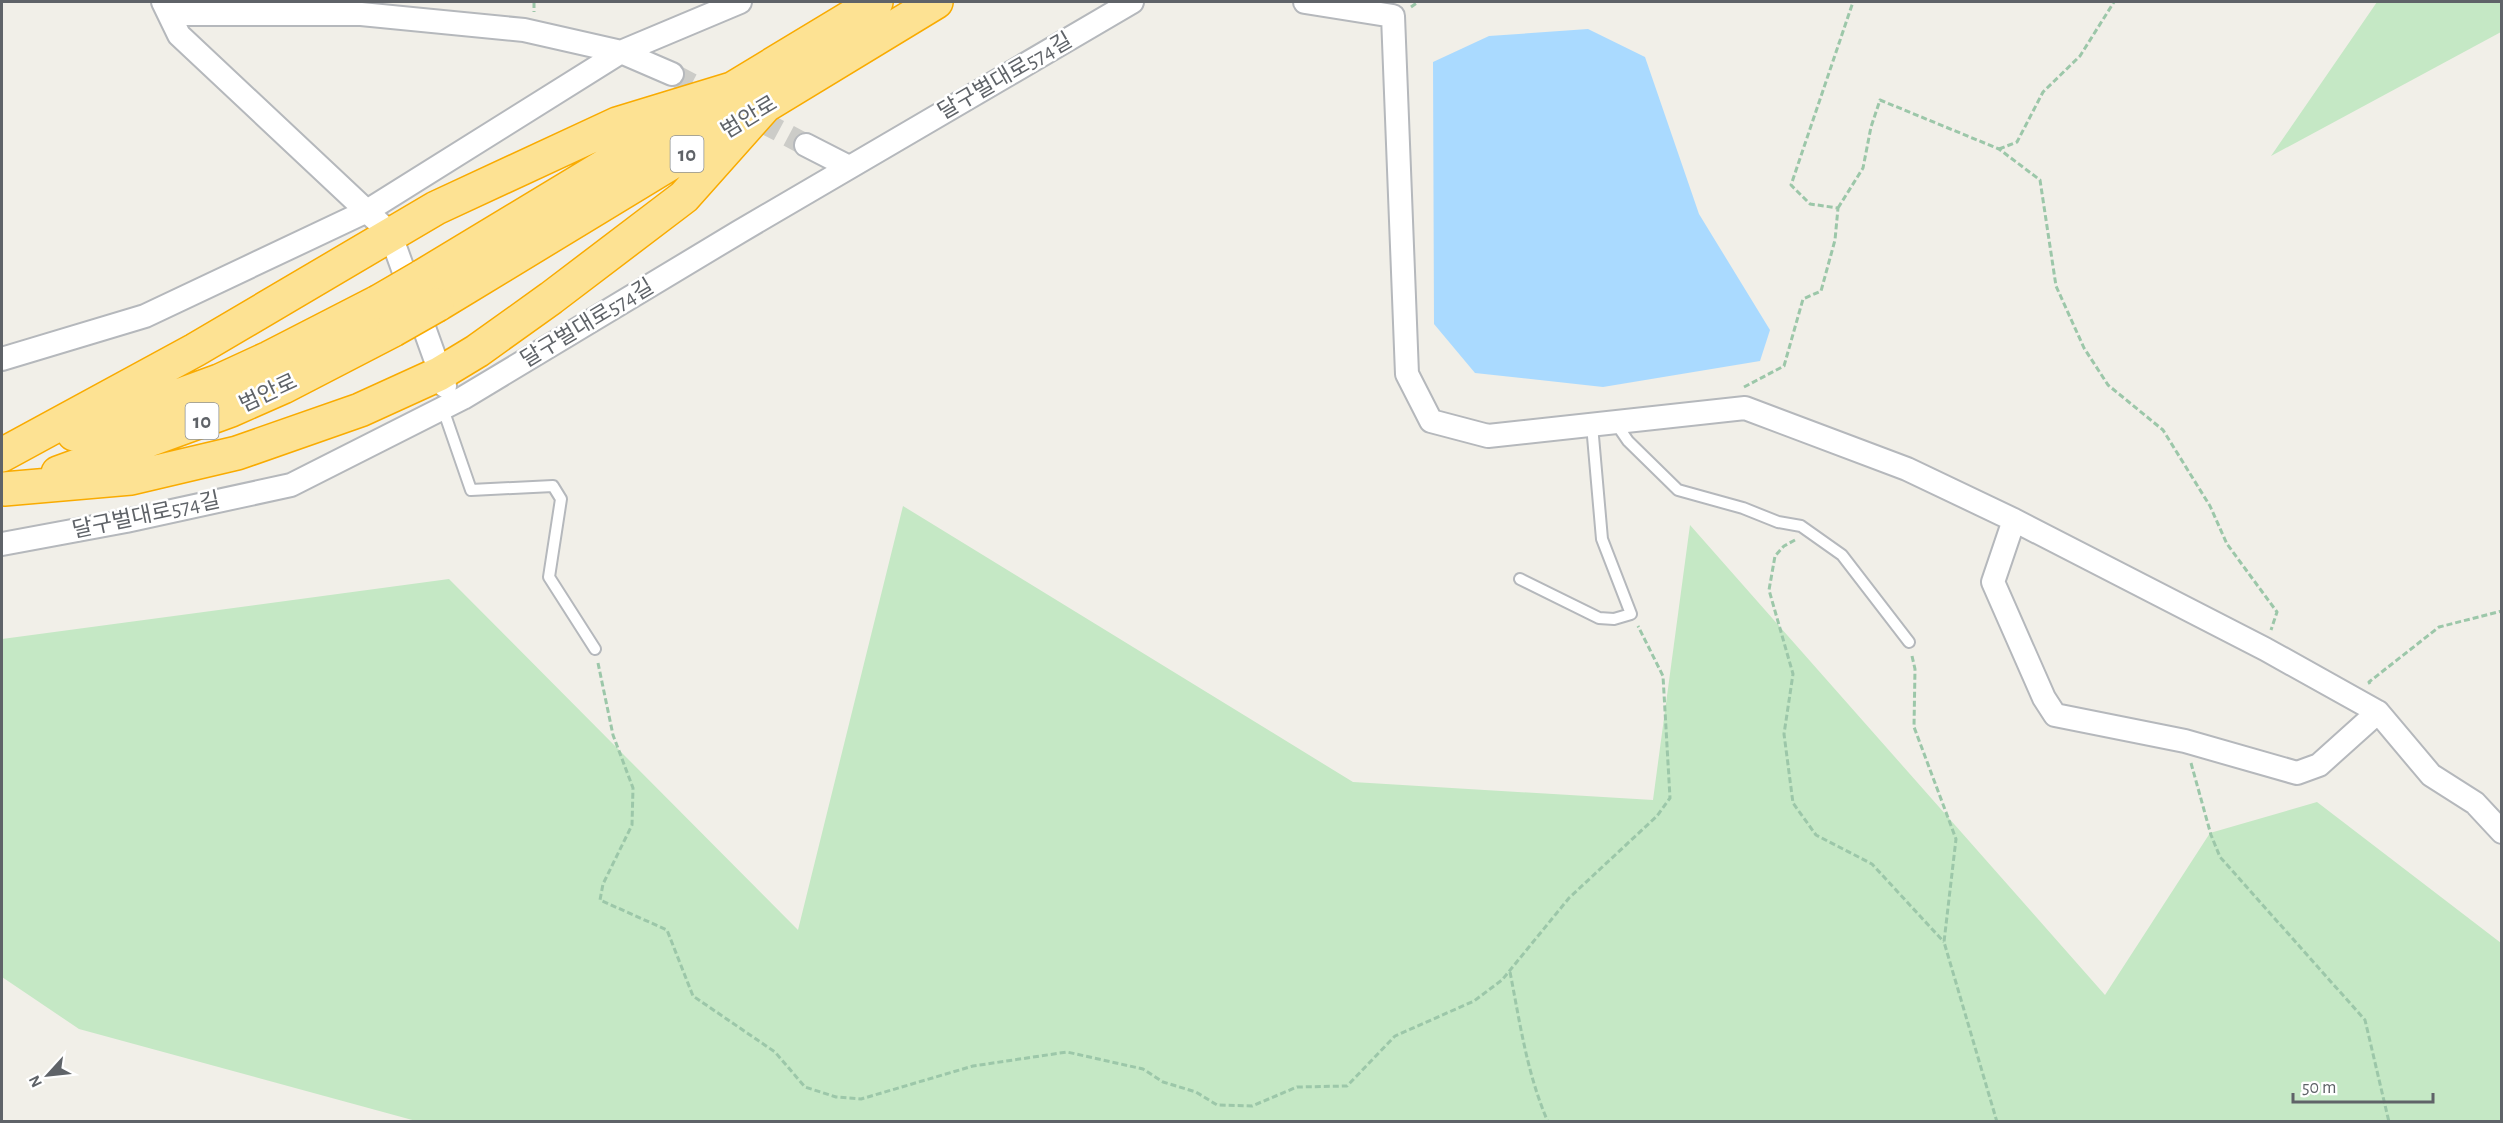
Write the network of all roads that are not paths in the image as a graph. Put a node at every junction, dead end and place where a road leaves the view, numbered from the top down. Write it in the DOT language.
graph roads {
  1 [pos="740,2"];
  2 [pos="876,2"];
  3 [pos="936,2"];
  4 [pos="1132,2"];
  5 [pos="1305,2"];
  6 [pos="166,8"];
  7 [pos="621,52"];
  8 [pos="672,74"];
  9 [pos="735,88"];
  10 [pos="765,106"];
  11 [pos="806,145"];
  12 [pos="849,167"];
  13 [pos="378,222"];
  14 [pos="429,291"];
  15 [pos="385,316"];
  16 [pos="2,359"];
  17 [pos="440,374"];
  18 [pos="448,406"];
  19 [pos="1615,422"];
  20 [pos="1592,425"];
  21 [pos="2,456"];
  22 [pos="3,489"];
  23 [pos="2014,520"];
  24 [pos="2,544"];
  25 [pos="1520,579"];
  26 [pos="1909,642"];
  27 [pos="595,649"];
  28 [pos="2378,712"];
  29 [pos="2502,832"];
  1 -- 7 [label="street"];
  2 -- 9 [label="highway, 범안로 / 10"];
  3 -- 10 [label="highway, 범안로 / 10"];
  4 -- 12 [label="street, 달구벌대로574길"];
  5 -- 20 [label="street"];
  6 -- 7 [label="street"];
  6 -- 13 [label="street"];
  7 -- 8 [label="street"];
  7 -- 13 [label="street"];
  9 -- 13 [label="highway"];
  9 -- 14 [label="highway, 범안로 / 10"];
  10 -- 14 [label="highway, 범안로 / 10"];
  10 -- 17 [label="highway"];
  11 -- 12 [label="street"];
  12 -- 18 [label="street, 달구벌대로574길"];
  13 -- 16 [label="street"];
  13 -- 17 [label="street"];
  13 -- 21 [label="highway"];
  14 -- 15 [label="highway, 10, bridge"];
  15 -- 21 [label="highway, 범안로 / 10"];
  15 -- 22 [label="highway, 범안로 / 10"];
  17 -- 18 [label="street"];
  17 -- 22 [label="highway"];
  18 -- 24 [label="street, 달구벌대로574길"];
  18 -- 27 [label="lane"];
  19 -- 20 [label="street"];
  19 -- 23 [label="street"];
  19 -- 26 [label="lane"];
  20 -- 25 [label="lane"];
  23 -- 28 [label="street"];
  23 -- 28 [label="street"];
  28 -- 29 [label="street"];
}
